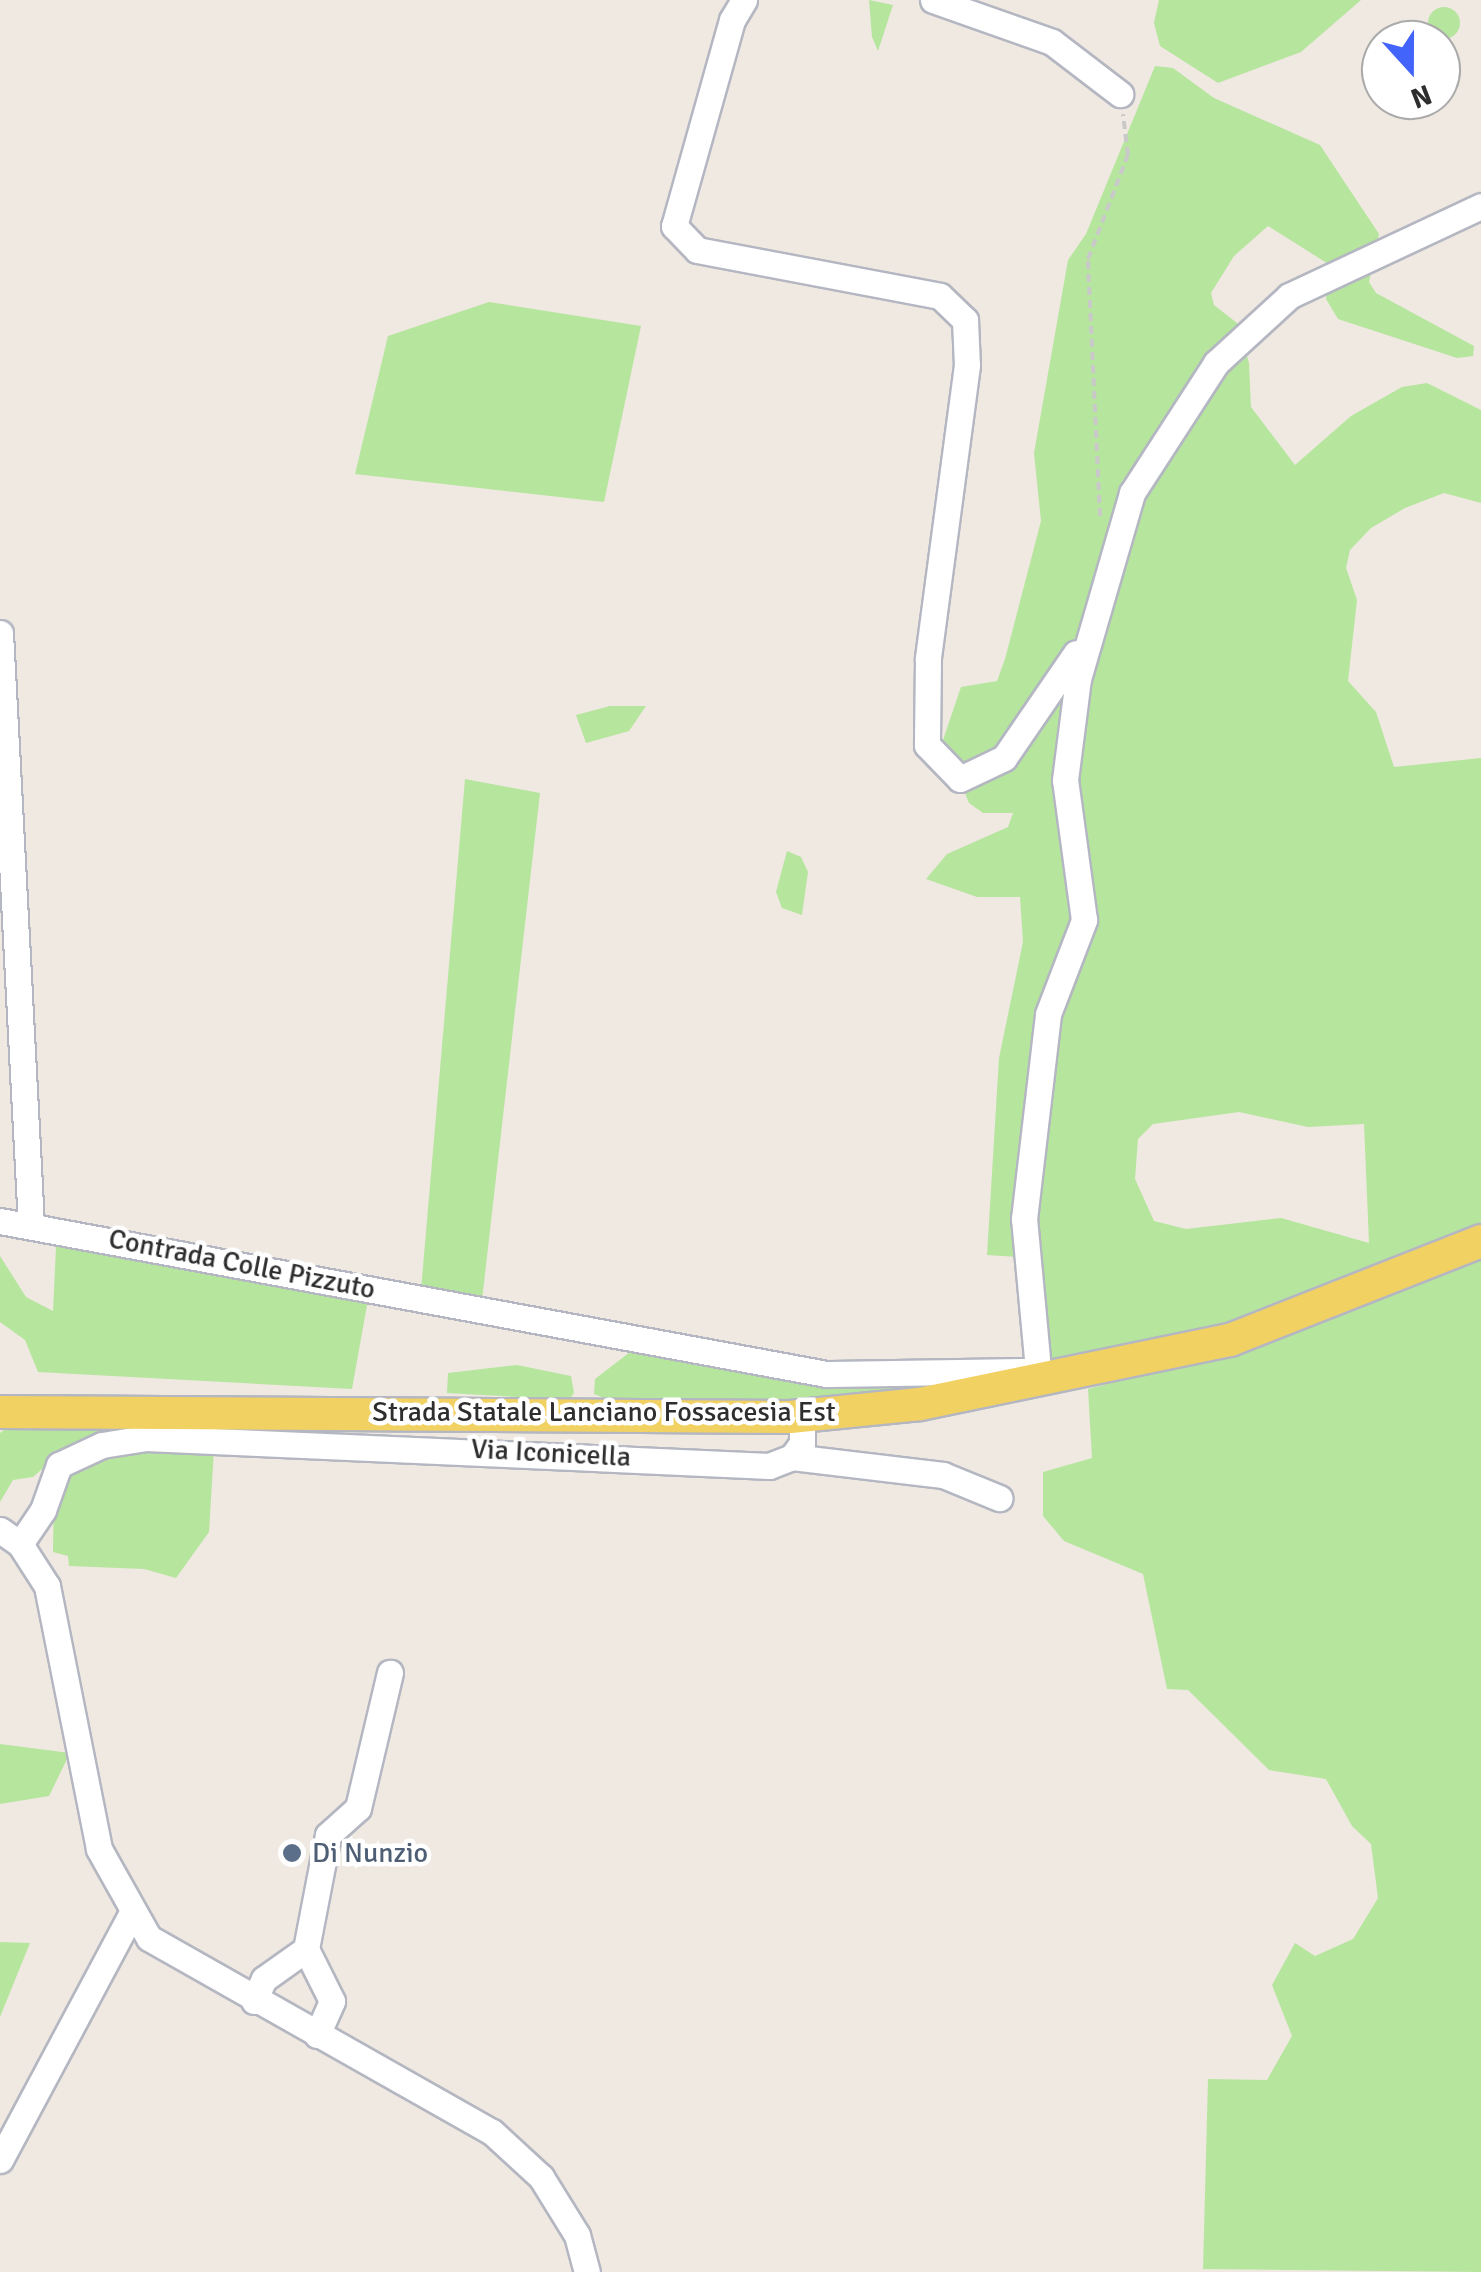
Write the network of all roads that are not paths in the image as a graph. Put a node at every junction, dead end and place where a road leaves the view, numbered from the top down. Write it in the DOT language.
graph roads {
  1 [pos="744,0"];
  2 [pos="934,0"];
  3 [pos="1120,94"];
  4 [pos="1481,206"];
  5 [pos="1096,618"];
  6 [pos="0,633"];
  7 [pos="0,1221"];
  8 [pos="31,1224"];
  9 [pos="1481,1241"];
  10 [pos="1039,1377"];
  11 [pos="0,1412"];
  12 [pos="802,1416"];
  13 [pos="792,1457"];
  14 [pos="999,1498"];
  15 [pos="10,1537"];
  16 [pos="390,1673"];
  17 [pos="131,1915"];
  18 [pos="306,1949"];
  19 [pos="254,2001"];
  20 [pos="317,2036"];
  21 [pos="0,2160"];
  22 [pos="587,2272"];
  1 -- 5 [label="street"];
  2 -- 3 [label="street"];
  4 -- 5 [label="street"];
  5 -- 10 [label="street"];
  6 -- 8 [label="street"];
  7 -- 8 [label="street, Contrada Colle Pizzuto"];
  8 -- 10 [label="street, Contrada Colle Pizzuto"];
  9 -- 10 [label="main road, Strada Statale Lanciano Fossacesia Est"];
  10 -- 12 [label="main road, Strada Statale Lanciano Fossacesia Est"];
  11 -- 12 [label="main road, Strada Statale Lanciano Fossacesia Est"];
  12 -- 13 [label="street"];
  13 -- 14 [label="street, Via Iconicella"];
  13 -- 15 [label="street, Via Iconicella"];
  15 -- 17 [label="street"];
  16 -- 18 [label="street"];
  17 -- 19 [label="street"];
  17 -- 21 [label="street"];
  18 -- 19 [label="street"];
  18 -- 20 [label="street"];
  19 -- 20 [label="street"];
  20 -- 22 [label="street"];
}
